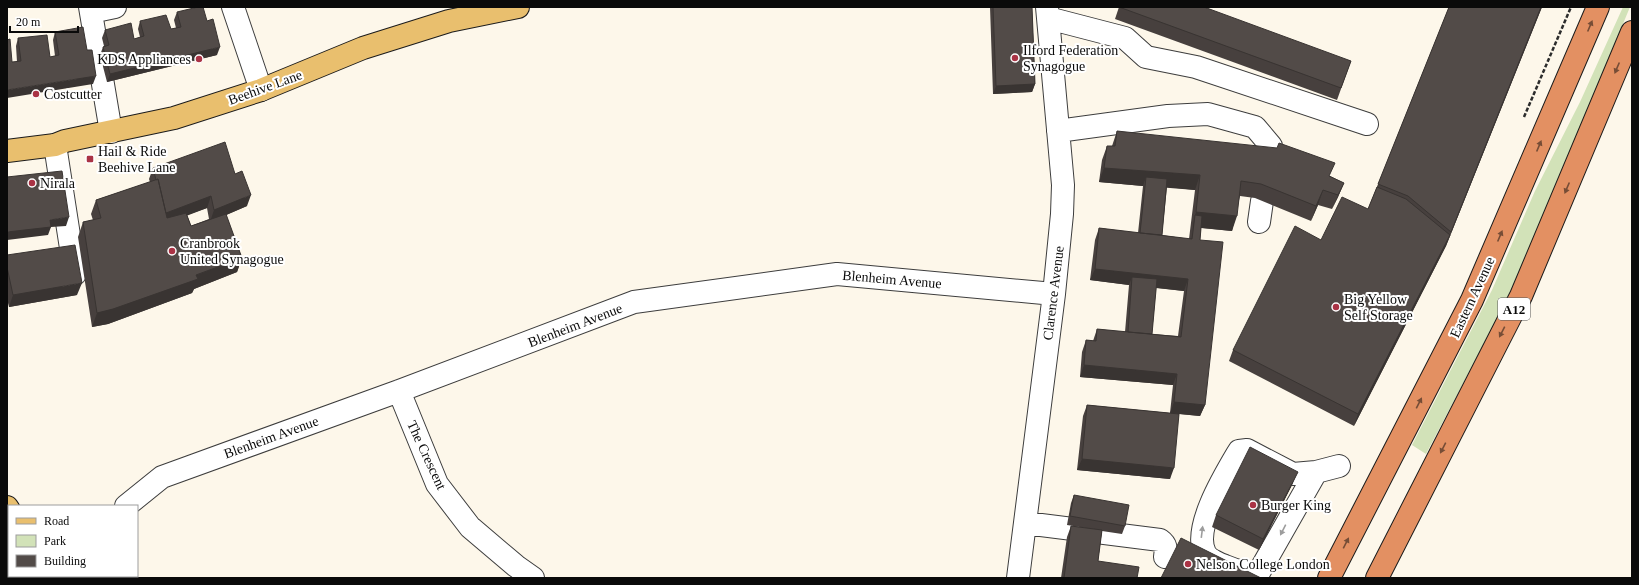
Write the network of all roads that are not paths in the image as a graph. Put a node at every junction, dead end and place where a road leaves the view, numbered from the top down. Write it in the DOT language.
graph roads {
  1 [pos="115,7"];
  2 [pos="233,7"];
  3 [pos="518,7"];
  4 [pos="1598,7"];
  5 [pos="91,10"];
  6 [pos="1047,12"];
  7 [pos="1632,32"];
  8 [pos="261,90"];
  9 [pos="1367,124"];
  10 [pos="1058,131"];
  11 [pos="111,132"];
  12 [pos="55,145"];
  13 [pos="7,151"];
  14 [pos="1269,158"];
  15 [pos="75,275"];
  16 [pos="1054,294"];
  17 [pos="399,391"];
  18 [pos="1339,466"];
  19 [pos="1316,472"];
  20 [pos="127,505"];
  21 [pos="1025,523"];
  22 [pos="1165,557"];
  23 [pos="533,578"];
  24 [pos="1018,578"];
  25 [pos="1329,578"];
  26 [pos="1377,578"];
  1 -- 5 [label="street"];
  2 -- 8 [label="street"];
  3 -- 8 [label="main road, Beehive Lane"];
  25 -- 4 [label="highway, Eastern Avenue, one-way"];
  5 -- 11 [label="street"];
  6 -- 9 [label="street"];
  6 -- 10 [label="street, Clarence Avenue"];
  7 -- 26 [label="highway, A12, one-way"];
  8 -- 11 [label="main road, Beehive Lane"];
  10 -- 14 [label="street"];
  10 -- 16 [label="street, Clarence Avenue"];
  11 -- 12 [label="main road, Beehive Lane"];
  12 -- 13 [label="main road, Beehive Lane"];
  12 -- 15 [label="street"];
  16 -- 17 [label="street, Blenheim Avenue"];
  16 -- 21 [label="street, Clarence Avenue"];
  17 -- 20 [label="street, Blenheim Avenue"];
  17 -- 23 [label="street, The Crescent"];
  18 -- 19 [label="street"];
  19 -- 19 [label="street, one-way"];
  21 -- 22 [label="street"];
  21 -- 24 [label="street, Clarence Avenue"];
}
